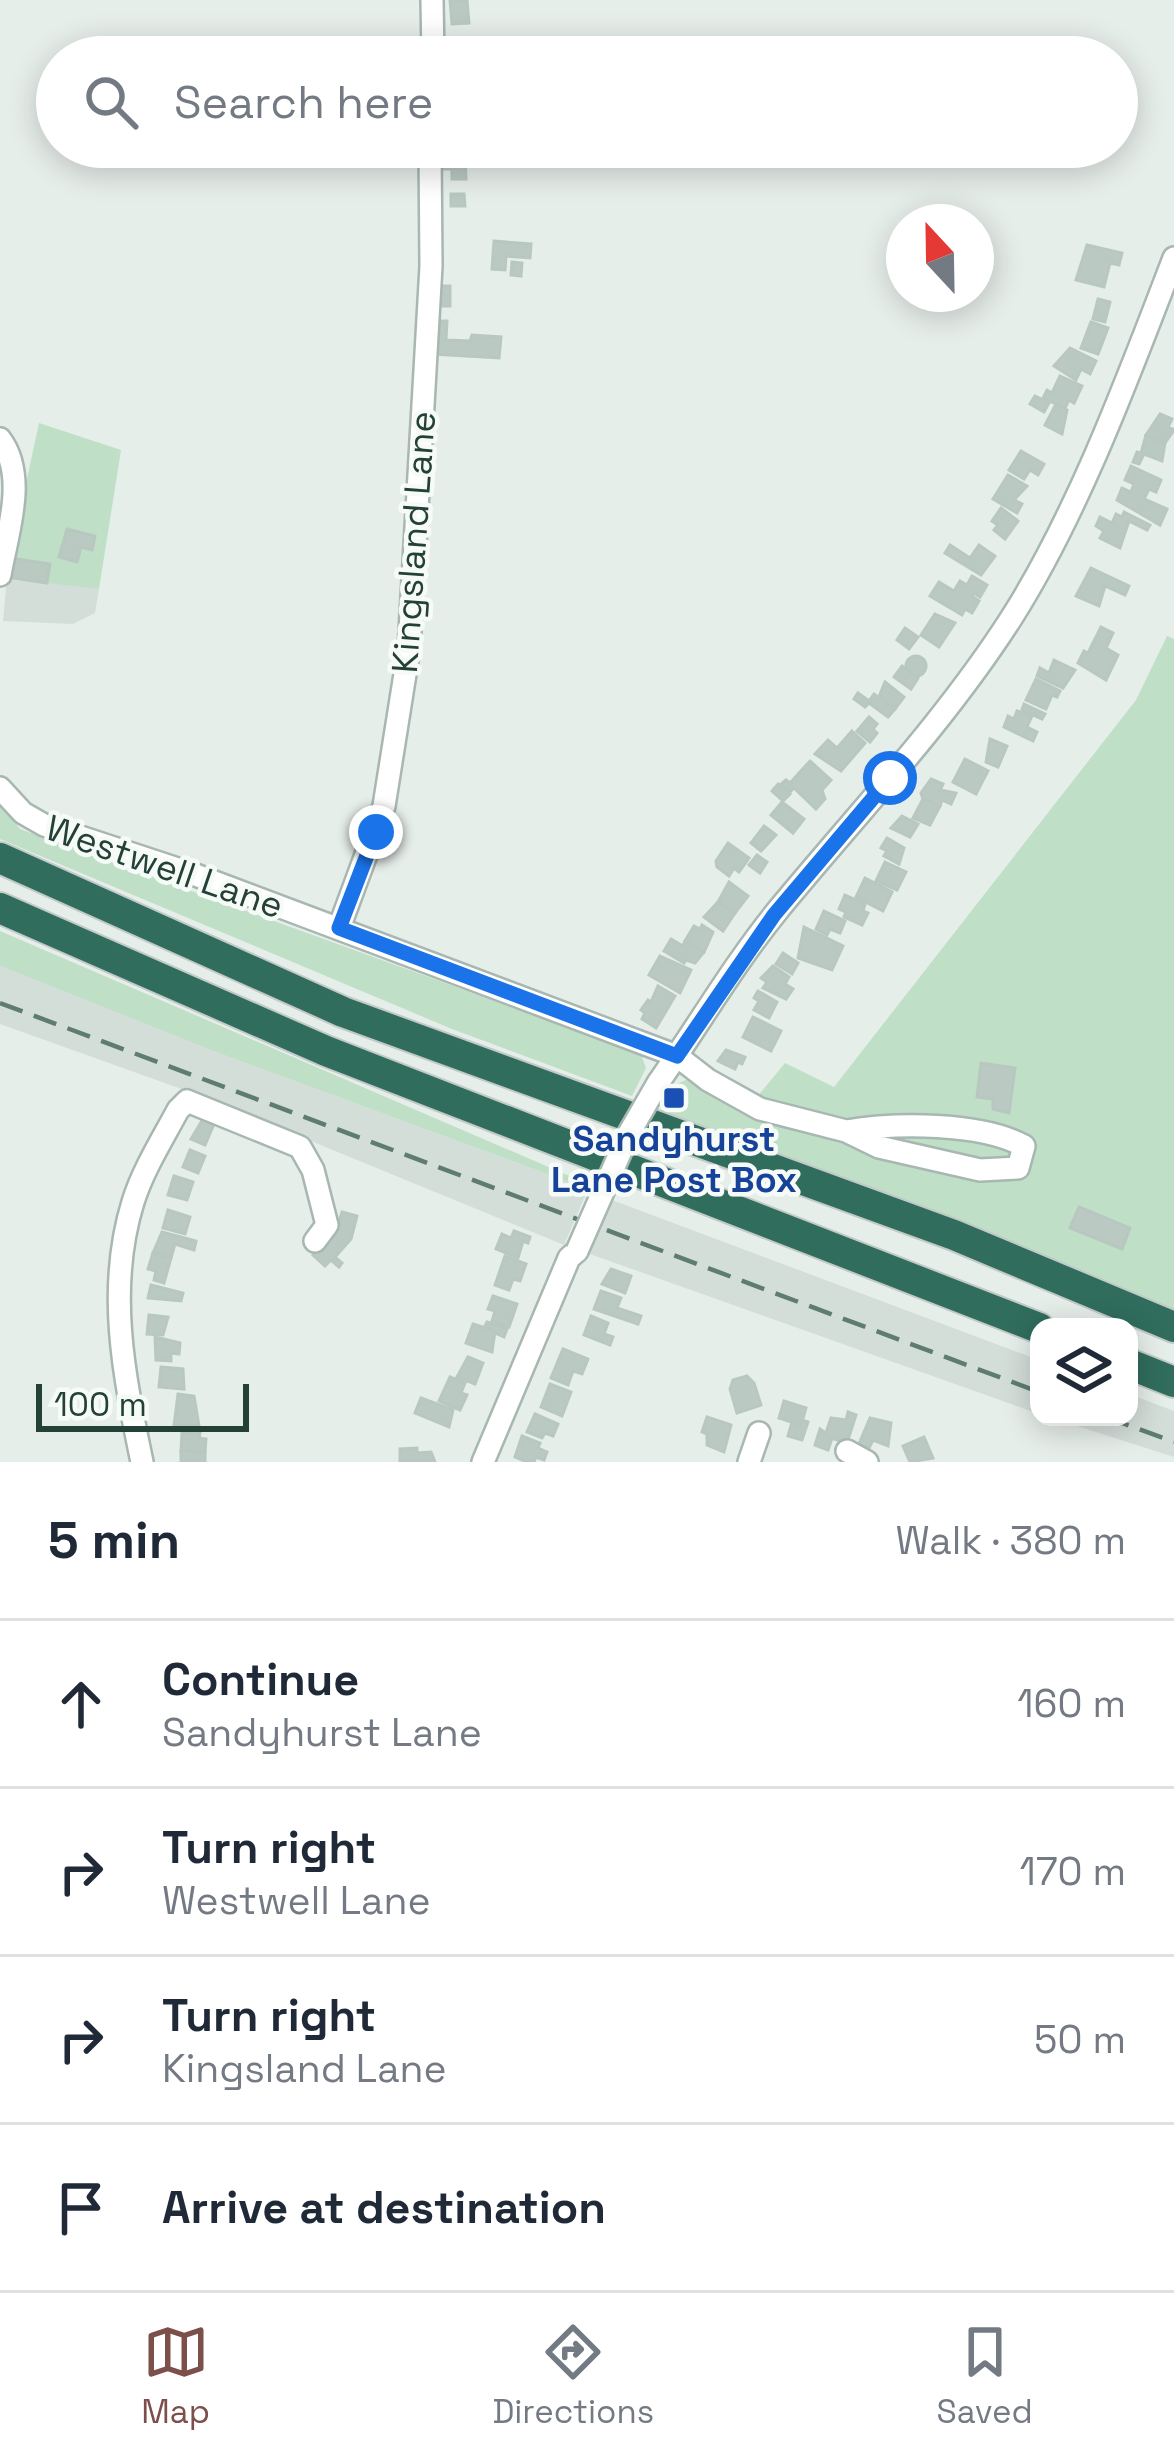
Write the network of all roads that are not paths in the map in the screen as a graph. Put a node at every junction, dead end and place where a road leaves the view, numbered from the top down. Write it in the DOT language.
graph roads {
  1 [pos="432,0"];
  2 [pos="433,36"];
  3 [pos="430,168"];
  4 [pos="1174,258"];
  5 [pos="0,440"];
  6 [pos="0,575"];
  7 [pos="0,788"];
  8 [pos="0,858"];
  9 [pos="0,908"];
  10 [pos="339,928"];
  11 [pos="677,1056"];
  12 [pos="846,1131"];
  13 [pos="314,1241"];
  14 [pos="1030,1325"];
  15 [pos="1174,1327"];
  16 [pos="1138,1368"];
  17 [pos="1174,1382"];
  18 [pos="759,1432"];
  19 [pos="142,1462"];
  20 [pos="483,1462"];
  21 [pos="749,1462"];
  1 -- 2 [label="street"];
  3 -- 10 [label="street, Kingsland Lane"];
  4 -- 11 [label="street"];
  5 -- 6 [label="street"];
  7 -- 10 [label="street, Westwell Lane"];
  8 -- 15 [label="highway"];
  9 -- 14 [label="highway"];
  10 -- 11 [label="street, Westwell Lane"];
  11 -- 12 [label="street, Westwell Lane"];
  11 -- 20 [label="street, bridge"];
  12 -- 12 [label="street"];
  13 -- 19 [label="street"];
  16 -- 17 [label="highway"];
  18 -- 21 [label="street"];
}
